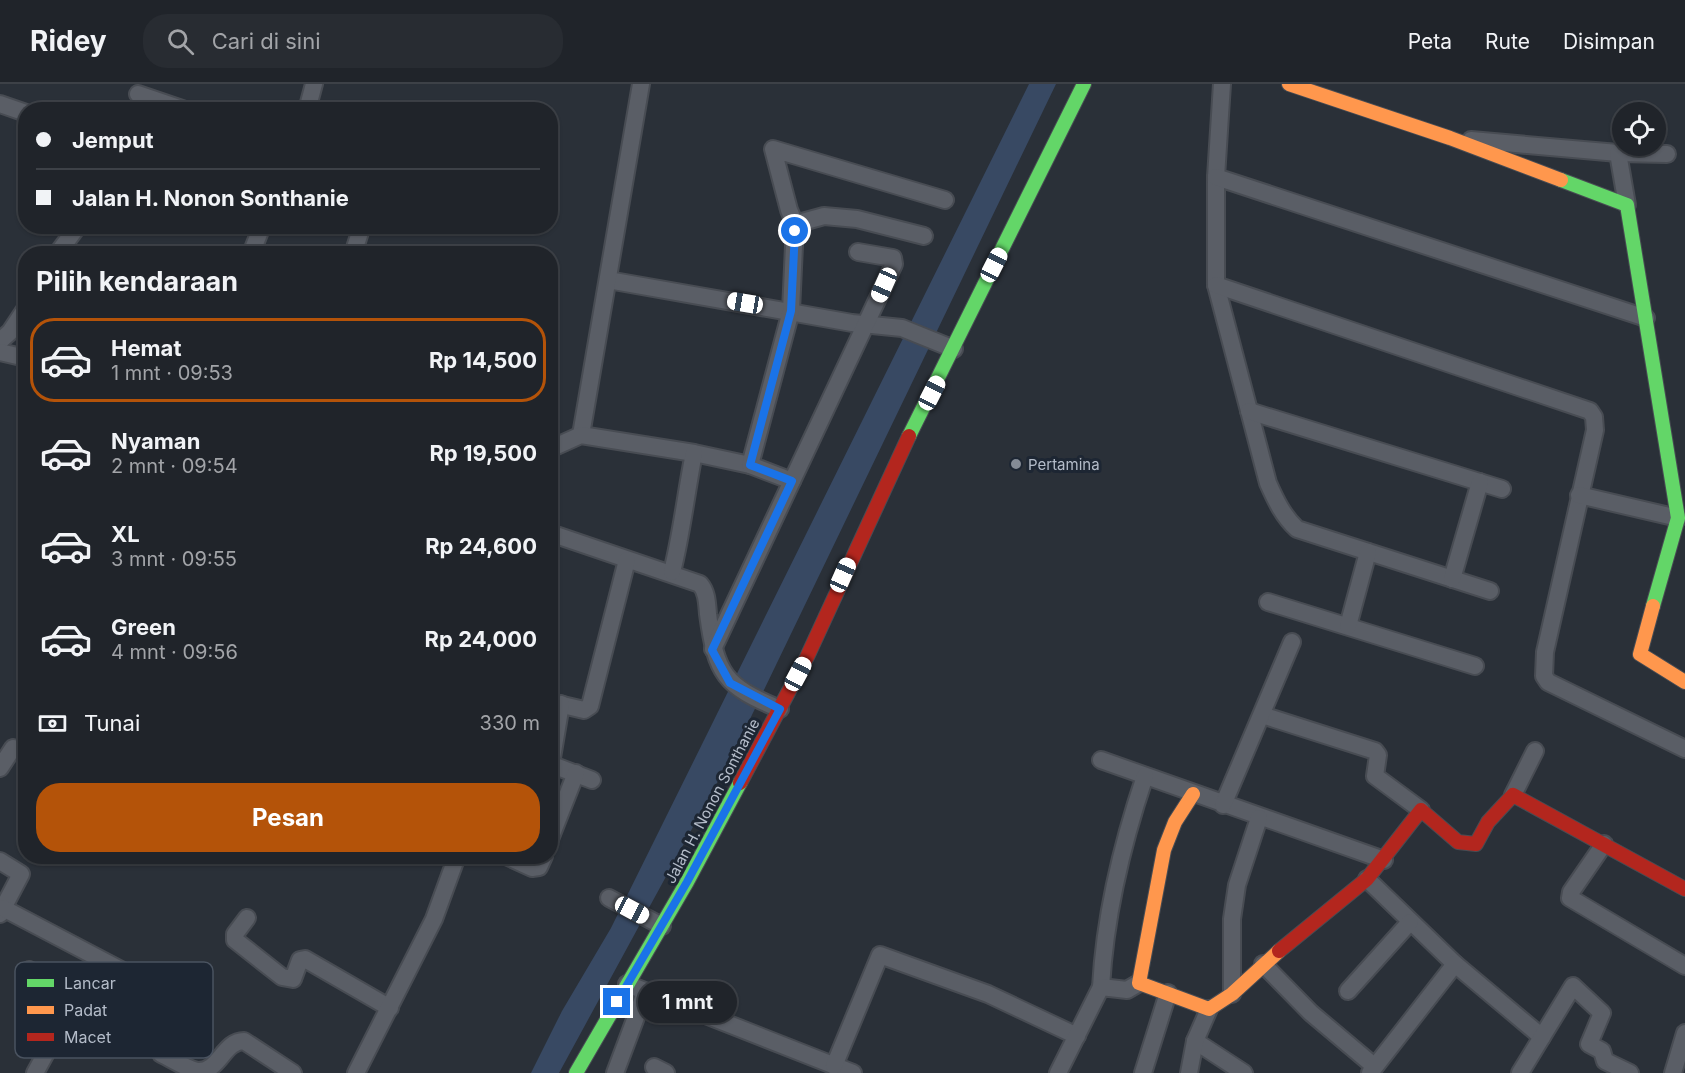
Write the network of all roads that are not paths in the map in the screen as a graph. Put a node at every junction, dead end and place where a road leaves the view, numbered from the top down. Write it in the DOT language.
graph roads {
  1 [pos="314,84"];
  2 [pos="641,84"];
  3 [pos="1084,84"];
  4 [pos="1222,84"];
  5 [pos="1289,84"];
  6 [pos="137,96"];
  7 [pos="158,102"];
  8 [pos="309,102"];
  9 [pos="0,104"];
  10 [pos="18,110"];
  11 [pos="1450,138"];
  12 [pos="1612,152"];
  13 [pos="1619,156"];
  14 [pos="1216,177"];
  15 [pos="945,200"];
  16 [pos="1627,205"];
  17 [pos="795,224"];
  18 [pos="924,236"];
  19 [pos="858,252"];
  20 [pos="608,280"];
  21 [pos="1216,285"];
  22 [pos="791,311"];
  23 [pos="1646,318"];
  24 [pos="18,321"];
  25 [pos="866,325"];
  26 [pos="0,341"];
  27 [pos="954,349"];
  28 [pos="0,352"];
  29 [pos="18,356"];
  30 [pos="1249,411"];
  31 [pos="581,435"];
  32 [pos="558,445"];
  33 [pos="694,453"];
  34 [pos="750,465"];
  35 [pos="792,481"];
  36 [pos="1480,482"];
  37 [pos="1502,489"];
  38 [pos="1579,495"];
  39 [pos="1678,518"];
  40 [pos="558,536"];
  41 [pos="1368,552"];
  42 [pos="627,560"];
  43 [pos="672,572"];
  44 [pos="1452,579"];
  45 [pos="1490,591"];
  46 [pos="1268,602"];
  47 [pos="1348,626"];
  48 [pos="1292,642"];
  49 [pos="712,650"];
  50 [pos="1475,666"];
  51 [pos="1685,682"];
  52 [pos="558,704"];
  53 [pos="780,709"];
  54 [pos="1263,715"];
  55 [pos="13,748"];
  56 [pos="1685,749"];
  57 [pos="1535,751"];
  58 [pos="1101,760"];
  59 [pos="558,767"];
  60 [pos="0,768"];
  61 [pos="1145,776"];
  62 [pos="1193,794"];
  63 [pos="1513,795"];
  64 [pos="1223,805"];
  65 [pos="1421,810"];
  66 [pos="1259,818"];
  67 [pos="558,824"];
  68 [pos="1604,844"];
  69 [pos="1384,860"];
  70 [pos="0,861"];
  71 [pos="454,864"];
  72 [pos="523,864"];
  73 [pos="540,864"];
  74 [pos="1367,879"];
  75 [pos="1685,889"];
  76 [pos="613,900"];
  77 [pos="1,911"];
  78 [pos="247,918"];
  79 [pos="1410,922"];
  80 [pos="662,926"];
  81 [pos="104,962"];
  82 [pos="1263,964"];
  83 [pos="1455,964"];
  84 [pos="1685,966"];
  85 [pos="1139,983"];
  86 [pos="627,984"];
  87 [pos="1101,987"];
  88 [pos="1348,991"];
  89 [pos="645,993"];
  90 [pos="1168,993"];
  91 [pos="1232,994"];
  92 [pos="390,1008"];
  93 [pos="1209,1009"];
  94 [pos="1685,1033"];
  95 [pos="1077,1036"];
  96 [pos="1542,1037"];
  97 [pos="1195,1041"];
  98 [pos="43,1058"];
  99 [pos="169,1058"];
  100 [pos="834,1066"];
  101 [pos="1372,1070"];
  102 [pos="35,1073"];
  103 [pos="293,1073"];
  104 [pos="357,1073"];
  105 [pos="576,1073"];
  106 [pos="615,1073"];
  107 [pos="853,1073"];
  108 [pos="1058,1073"];
  109 [pos="1143,1073"];
  110 [pos="1189,1073"];
  111 [pos="1244,1073"];
  112 [pos="1520,1073"];
  113 [pos="1630,1073"];
  114 [pos="1673,1073"];
  1 -- 8 [label="street"];
  2 -- 20 [label="street"];
  3 -- 27 [label="street, Jalan H. Nonon Sonthanie"];
  4 -- 14 [label="street"];
  5 -- 11 [label="street"];
  6 -- 7 [label="street"];
  9 -- 10 [label="street"];
  11 -- 12 [label="street"];
  11 -- 16 [label="street"];
  13 -- 16 [label="street"];
  14 -- 21 [label="street"];
  14 -- 23 [label="street"];
  15 -- 17 [label="street"];
  16 -- 23 [label="street"];
  17 -- 18 [label="street"];
  17 -- 22 [label="street"];
  19 -- 25 [label="street"];
  20 -- 22 [label="street"];
  20 -- 31 [label="street"];
  21 -- 30 [label="street"];
  21 -- 38 [label="street"];
  22 -- 25 [label="street"];
  22 -- 34 [label="street"];
  23 -- 39 [label="street"];
  24 -- 26 [label="street"];
  25 -- 27 [label="street"];
  25 -- 35 [label="street"];
  27 -- 53 [label="street, Jalan H. Nonon Sonthanie"];
  28 -- 29 [label="street"];
  30 -- 36 [label="street"];
  30 -- 41 [label="street"];
  31 -- 32 [label="street"];
  31 -- 33 [label="street"];
  33 -- 34 [label="street"];
  33 -- 43 [label="street"];
  34 -- 35 [label="street"];
  35 -- 49 [label="street"];
  36 -- 37 [label="street"];
  36 -- 44 [label="street"];
  38 -- 39 [label="street"];
  38 -- 56 [label="street"];
  39 -- 51 [label="street"];
  40 -- 42 [label="street"];
  41 -- 44 [label="street"];
  41 -- 47 [label="street"];
  42 -- 43 [label="street"];
  42 -- 52 [label="street"];
  43 -- 49 [label="street"];
  44 -- 45 [label="street"];
  46 -- 47 [label="street"];
  47 -- 50 [label="street"];
  48 -- 54 [label="street"];
  49 -- 53 [label="street"];
  53 -- 80 [label="street, Jalan H. Nonon Sonthanie"];
  54 -- 64 [label="street"];
  54 -- 65 [label="street"];
  55 -- 60 [label="street"];
  57 -- 63 [label="street"];
  58 -- 61 [label="street"];
  59 -- 67 [label="street"];
  61 -- 62 [label="street"];
  61 -- 87 [label="street"];
  62 -- 64 [label="street"];
  62 -- 85 [label="street"];
  63 -- 65 [label="street"];
  63 -- 68 [label="street"];
  64 -- 66 [label="street"];
  65 -- 69 [label="street"];
  66 -- 69 [label="street"];
  66 -- 91 [label="street"];
  68 -- 75 [label="street"];
  68 -- 84 [label="street"];
  69 -- 74 [label="street"];
  70 -- 77 [label="street"];
  71 -- 92 [label="street"];
  72 -- 73 [label="street"];
  74 -- 79 [label="street"];
  74 -- 82 [label="street"];
  76 -- 80 [label="street"];
  77 -- 81 [label="street"];
  78 -- 92 [label="street"];
  79 -- 83 [label="street"];
  79 -- 88 [label="street"];
  80 -- 86 [label="street, Jalan H. Nonon Sonthanie"];
  82 -- 91 [label="street"];
  82 -- 101 [label="street"];
  83 -- 96 [label="street"];
  83 -- 101 [label="street"];
  85 -- 87 [label="street"];
  85 -- 90 [label="street"];
  86 -- 89 [label="street"];
  86 -- 105 [label="street, Jalan H. Nonon Sonthanie"];
  87 -- 95 [label="street"];
  89 -- 100 [label="street"];
  89 -- 106 [label="street"];
  90 -- 93 [label="street"];
  90 -- 109 [label="street"];
  91 -- 93 [label="street"];
  92 -- 104 [label="street"];
  93 -- 97 [label="street"];
  94 -- 114 [label="street"];
  95 -- 100 [label="street"];
  95 -- 108 [label="street"];
  96 -- 112 [label="street"];
  96 -- 113 [label="street"];
  97 -- 110 [label="street"];
  97 -- 111 [label="street"];
  98 -- 102 [label="street"];
  99 -- 103 [label="street"];
  100 -- 107 [label="street"];
}
